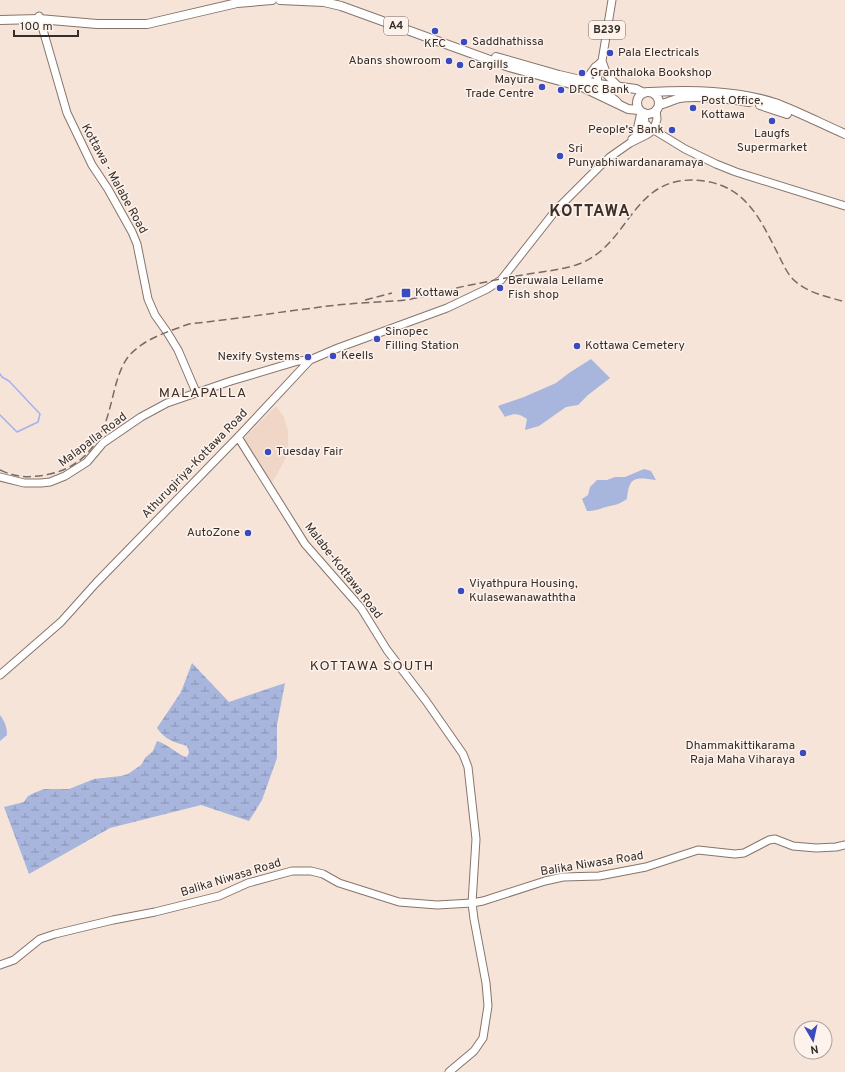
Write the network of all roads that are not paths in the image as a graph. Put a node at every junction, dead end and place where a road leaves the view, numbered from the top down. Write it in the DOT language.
graph roads {
  1 [pos="272,0"];
  2 [pos="280,0"];
  3 [pos="327,0"];
  4 [pos="612,0"];
  5 [pos="237,1"];
  6 [pos="39,18"];
  7 [pos="0,19"];
  8 [pos="600,63"];
  9 [pos="585,81"];
  10 [pos="598,84"];
  11 [pos="620,88"];
  12 [pos="647,92"];
  13 [pos="619,104"];
  14 [pos="657,107"];
  15 [pos="641,112"];
  16 [pos="651,128"];
  17 [pos="845,134"];
  18 [pos="636,136"];
  19 [pos="845,138"];
  20 [pos="630,143"];
  21 [pos="845,206"];
  22 [pos="310,360"];
  23 [pos="196,392"];
  24 [pos="238,437"];
  25 [pos="0,477"];
  26 [pos="0,675"];
  27 [pos="845,845"];
  28 [pos="472,903"];
  29 [pos="0,965"];
  30 [pos="449,1072"];
  1 -- 5 [label="highway"];
  2 -- 13 [label="highway, A4"];
  3 -- 9 [label="highway, A4"];
  4 -- 8 [label="main road, B239"];
  5 -- 6 [label="highway"];
  6 -- 7 [label="highway"];
  6 -- 23 [label="main road, Kottawa - Malabe Road"];
  8 -- 9 [label="main road, B239"];
  8 -- 10 [label="main road, B239"];
  8 -- 11 [label="main road"];
  9 -- 10 [label="highway, A4"];
  10 -- 11 [label="highway, A4"];
  10 -- 13 [label="main road"];
  11 -- 12 [label="highway, A4"];
  12 -- 14 [label="highway"];
  12 -- 15 [label="highway"];
  12 -- 17 [label="highway, A4"];
  13 -- 15 [label="highway, A4"];
  14 -- 15 [label="highway"];
  14 -- 16 [label="main road"];
  14 -- 19 [label="highway"];
  15 -- 16 [label="main road"];
  15 -- 18 [label="main road"];
  16 -- 18 [label="main road, Athurugiriya-Kottawa Road"];
  16 -- 20 [label="main road, Athurugiriya-Kottawa Road"];
  16 -- 21 [label="main road"];
  18 -- 20 [label="main road, Athurugiriya-Kottawa Road"];
  20 -- 22 [label="main road, Athurugiriya-Kottawa Road"];
  22 -- 23 [label="main road, Malapalla Road"];
  22 -- 24 [label="main road, Athurugiriya-Kottawa Road"];
  23 -- 25 [label="main road, Malapalla Road"];
  24 -- 26 [label="main road, Athurugiriya-Kottawa Road"];
  24 -- 28 [label="main road, Malabe-Kottawa Road"];
  27 -- 28 [label="main road, Balika Niwasa Road"];
  28 -- 29 [label="main road, Balika Niwasa Road"];
  28 -- 30 [label="main road, Malabe-Kottawa Road"];
}
